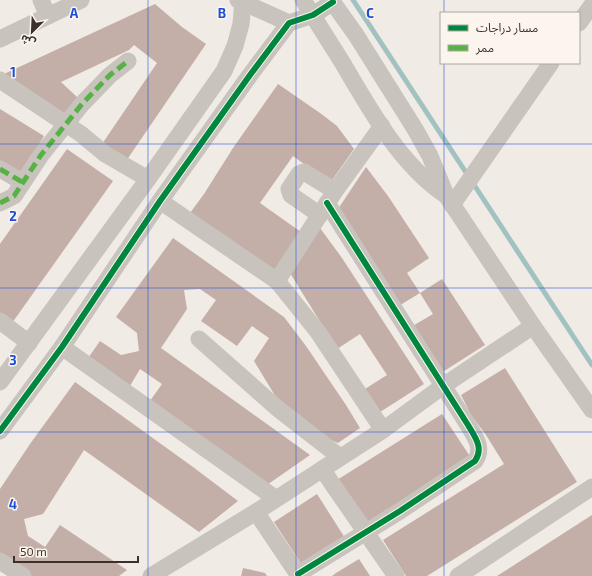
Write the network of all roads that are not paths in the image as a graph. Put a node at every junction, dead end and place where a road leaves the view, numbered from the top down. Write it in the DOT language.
graph roads {
  1 [pos="41,0"];
  2 [pos="81,0"];
  3 [pos="303,0"];
  4 [pos="241,1"];
  5 [pos="332,1"];
  6 [pos="592,5"];
  7 [pos="312,15"];
  8 [pos="48,16"];
  9 [pos="580,22"];
  10 [pos="289,23"];
  11 [pos="0,38"];
  12 [pos="128,61"];
  13 [pos="550,64"];
  14 [pos="0,80"];
  15 [pos="65,124"];
  16 [pos="382,126"];
  17 [pos="0,169"];
  18 [pos="148,179"];
  19 [pos="22,182"];
  20 [pos="449,200"];
  21 [pos="160,201"];
  22 [pos="0,203"];
  23 [pos="327,203"];
  24 [pos="277,281"];
  25 [pos="0,321"];
  26 [pos="533,326"];
  27 [pos="199,339"];
  28 [pos="30,342"];
  29 [pos="62,347"];
  30 [pos="0,382"];
  31 [pos="443,386"];
  32 [pos="592,410"];
  33 [pos="382,430"];
  34 [pos="0,431"];
  35 [pos="340,458"];
  36 [pos="322,469"];
  37 [pos="592,487"];
  38 [pos="275,498"];
  39 [pos="256,512"];
  40 [pos="365,532"];
  41 [pos="0,560"];
  42 [pos="299,575"];
  43 [pos="23,576"];
  44 [pos="151,576"];
  45 [pos="396,576"];
  46 [pos="458,576"];
  1 -- 8 [label="street"];
  2 -- 8 [label="street"];
  3 -- 7 [label="street"];
  4 -- 10 [label="street"];
  4 -- 18 [label="street"];
  5 -- 7 [label="street"];
  5 -- 20 [label="street"];
  6 -- 9 [label="street"];
  7 -- 10 [label="street"];
  7 -- 16 [label="street"];
  8 -- 11 [label="street"];
  10 -- 21 [label="street"];
  12 -- 15 [label="street"];
  13 -- 20 [label="street"];
  14 -- 15 [label="street"];
  15 -- 18 [label="street"];
  15 -- 19 [label="street"];
  16 -- 20 [label="street"];
  16 -- 23 [label="street"];
  17 -- 19 [label="street"];
  18 -- 28 [label="street"];
  19 -- 22 [label="street"];
  20 -- 26 [label="street"];
  21 -- 24 [label="street"];
  21 -- 29 [label="street"];
  23 -- 24 [label="street"];
  23 -- 31 [label="street"];
  24 -- 33 [label="street"];
  25 -- 28 [label="street"];
  26 -- 31 [label="street"];
  26 -- 32 [label="street"];
  27 -- 35 [label="street"];
  28 -- 30 [label="street"];
  29 -- 34 [label="street"];
  29 -- 38 [label="street"];
  31 -- 33 [label="street"];
  31 -- 40 [label="street"];
  33 -- 35 [label="street"];
  35 -- 36 [label="street"];
  36 -- 38 [label="street"];
  36 -- 40 [label="street"];
  37 -- 46 [label="street"];
  38 -- 39 [label="street"];
  39 -- 42 [label="street"];
  39 -- 44 [label="street"];
  40 -- 42 [label="street"];
  40 -- 45 [label="street"];
  41 -- 43 [label="street"];
}
